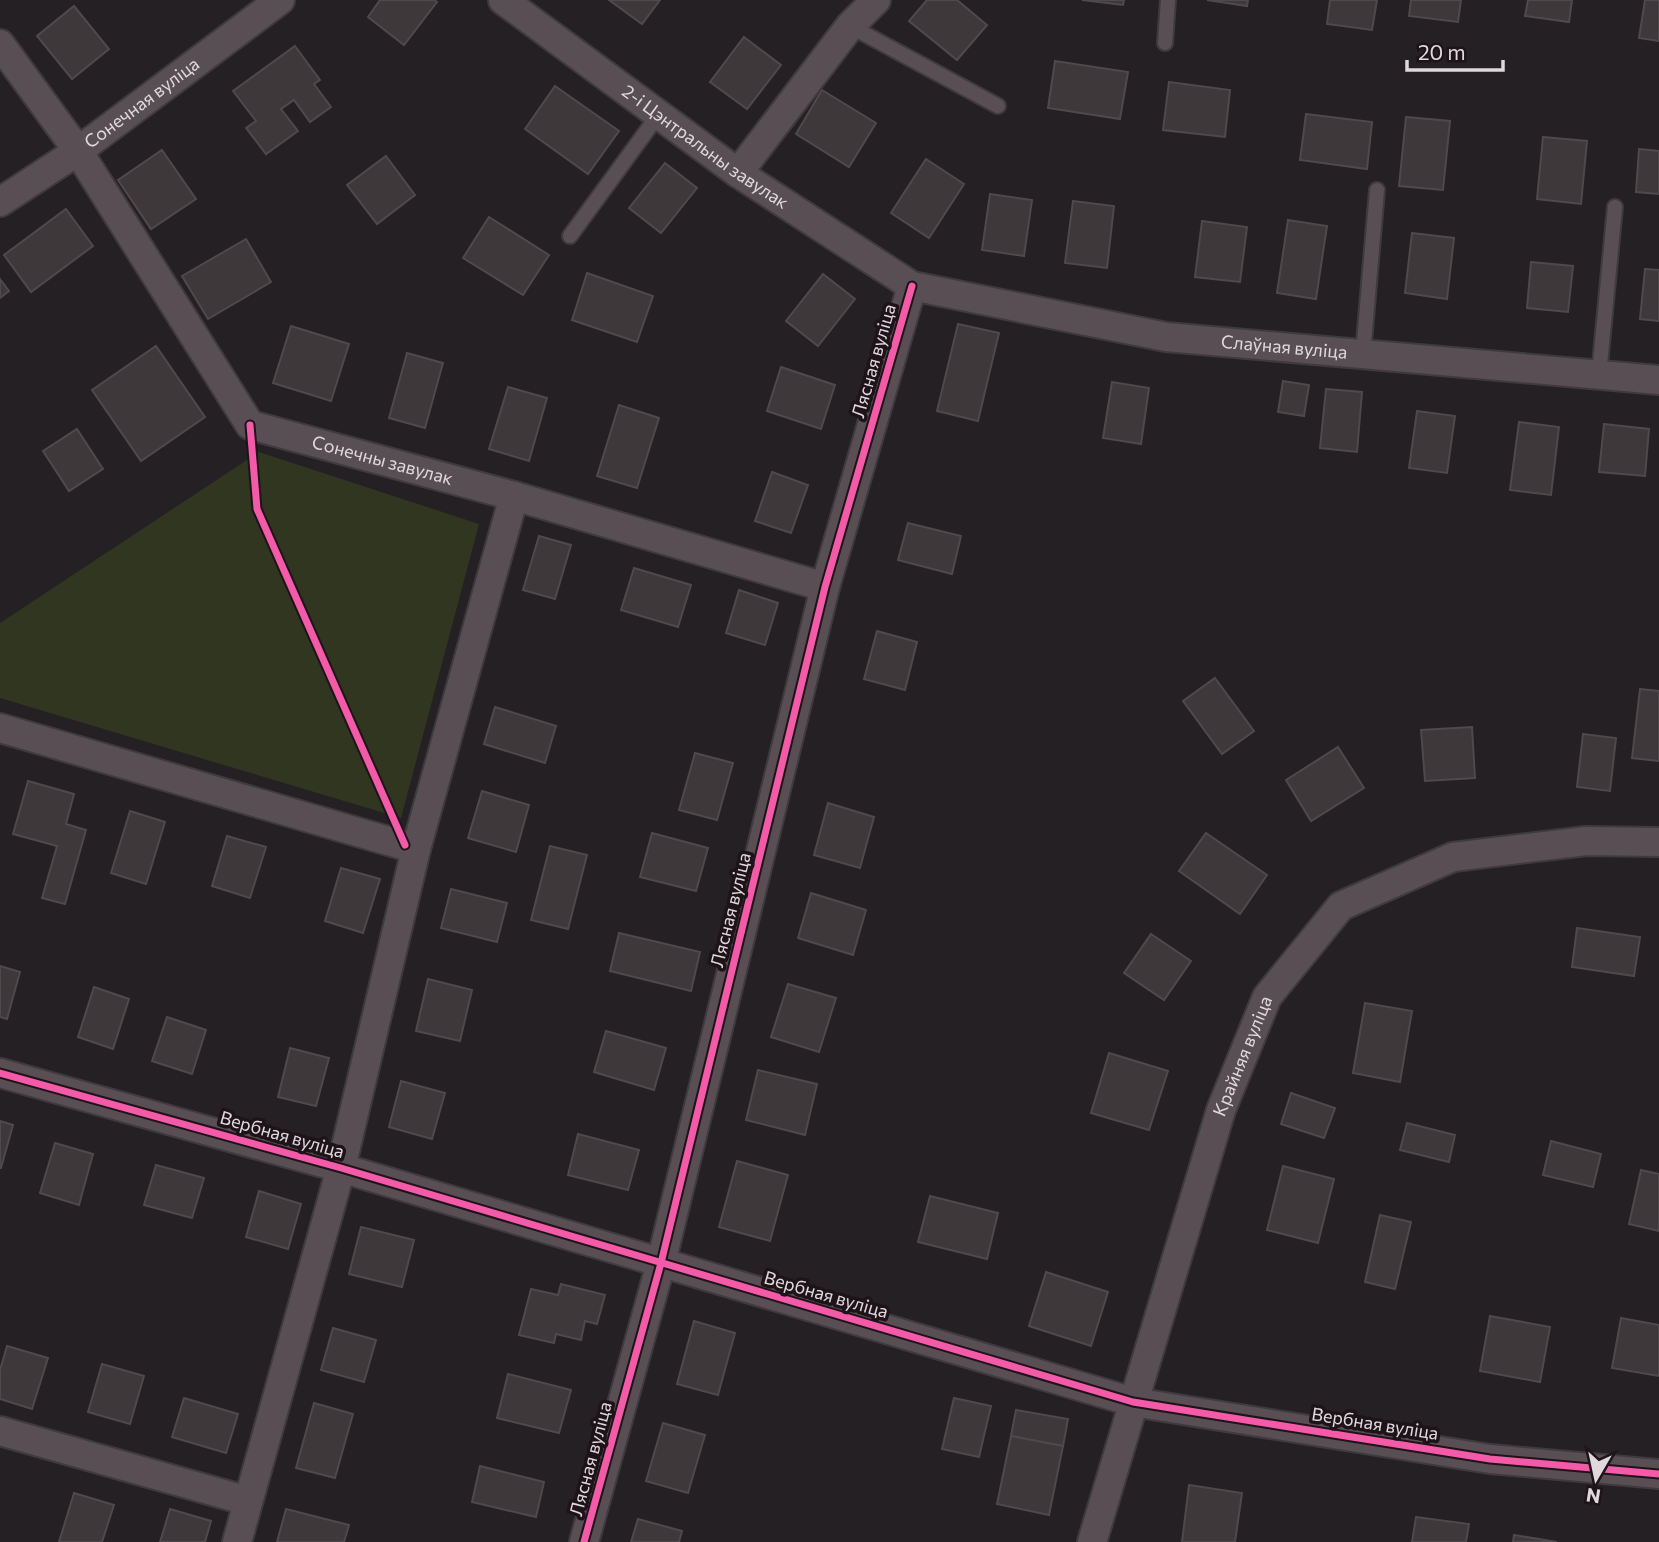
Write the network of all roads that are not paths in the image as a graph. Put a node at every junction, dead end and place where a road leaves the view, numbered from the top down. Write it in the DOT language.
graph roads {
  1 [pos="280,0"];
  2 [pos="503,0"];
  3 [pos="876,0"];
  4 [pos="1168,0"];
  5 [pos="850,26"];
  6 [pos="1165,43"];
  7 [pos="0,44"];
  8 [pos="999,106"];
  9 [pos="659,114"];
  10 [pos="78,151"];
  11 [pos="738,173"];
  12 [pos="1377,190"];
  13 [pos="0,202"];
  14 [pos="1615,207"];
  15 [pos="570,236"];
  16 [pos="912,286"];
  17 [pos="1363,354"];
  18 [pos="1599,375"];
  19 [pos="1659,380"];
  20 [pos="514,496"];
  21 [pos="825,587"];
  22 [pos="0,728"];
  23 [pos="1659,842"];
  24 [pos="416,849"];
  25 [pos="0,1073"];
  26 [pos="341,1168"];
  27 [pos="662,1263"];
  28 [pos="1133,1402"];
  29 [pos="0,1431"];
  30 [pos="1659,1474"];
  31 [pos="248,1501"];
  32 [pos="237,1542"];
  33 [pos="584,1542"];
  34 [pos="1092,1542"];
  1 -- 10 [label="street, Сонечная вуліца"];
  2 -- 9 [label="street, 2-і Цэнтральны завулак"];
  3 -- 5 [label="street"];
  4 -- 6 [label="lane"];
  5 -- 8 [label="lane"];
  5 -- 11 [label="street"];
  7 -- 10 [label="street, Сонечны завулак"];
  9 -- 11 [label="street, 2-і Цэнтральны завулак"];
  9 -- 15 [label="lane"];
  10 -- 13 [label="street, Сонечная вуліца"];
  10 -- 20 [label="street, Сонечны завулак"];
  11 -- 16 [label="street, 2-і Цэнтральны завулак"];
  12 -- 17 [label="lane"];
  14 -- 18 [label="lane"];
  16 -- 17 [label="street, Слаўная вуліца"];
  16 -- 21 [label="street, Лясная вуліца"];
  17 -- 18 [label="street, Слаўная вуліца"];
  18 -- 19 [label="street, Слаўная вуліца"];
  20 -- 21 [label="street, Сонечны завулак"];
  20 -- 24 [label="street"];
  21 -- 27 [label="street, Лясная вуліца"];
  22 -- 24 [label="street"];
  23 -- 28 [label="street, Крайняя вуліца"];
  24 -- 26 [label="street"];
  25 -- 26 [label="street, Вербная вуліца"];
  26 -- 27 [label="street, Вербная вуліца"];
  26 -- 31 [label="street"];
  27 -- 28 [label="street, Вербная вуліца"];
  27 -- 33 [label="street, Лясная вуліца"];
  28 -- 30 [label="street, Вербная вуліца"];
  28 -- 34 [label="street, Крайняя вуліца"];
  29 -- 31 [label="street"];
  31 -- 32 [label="street"];
}
